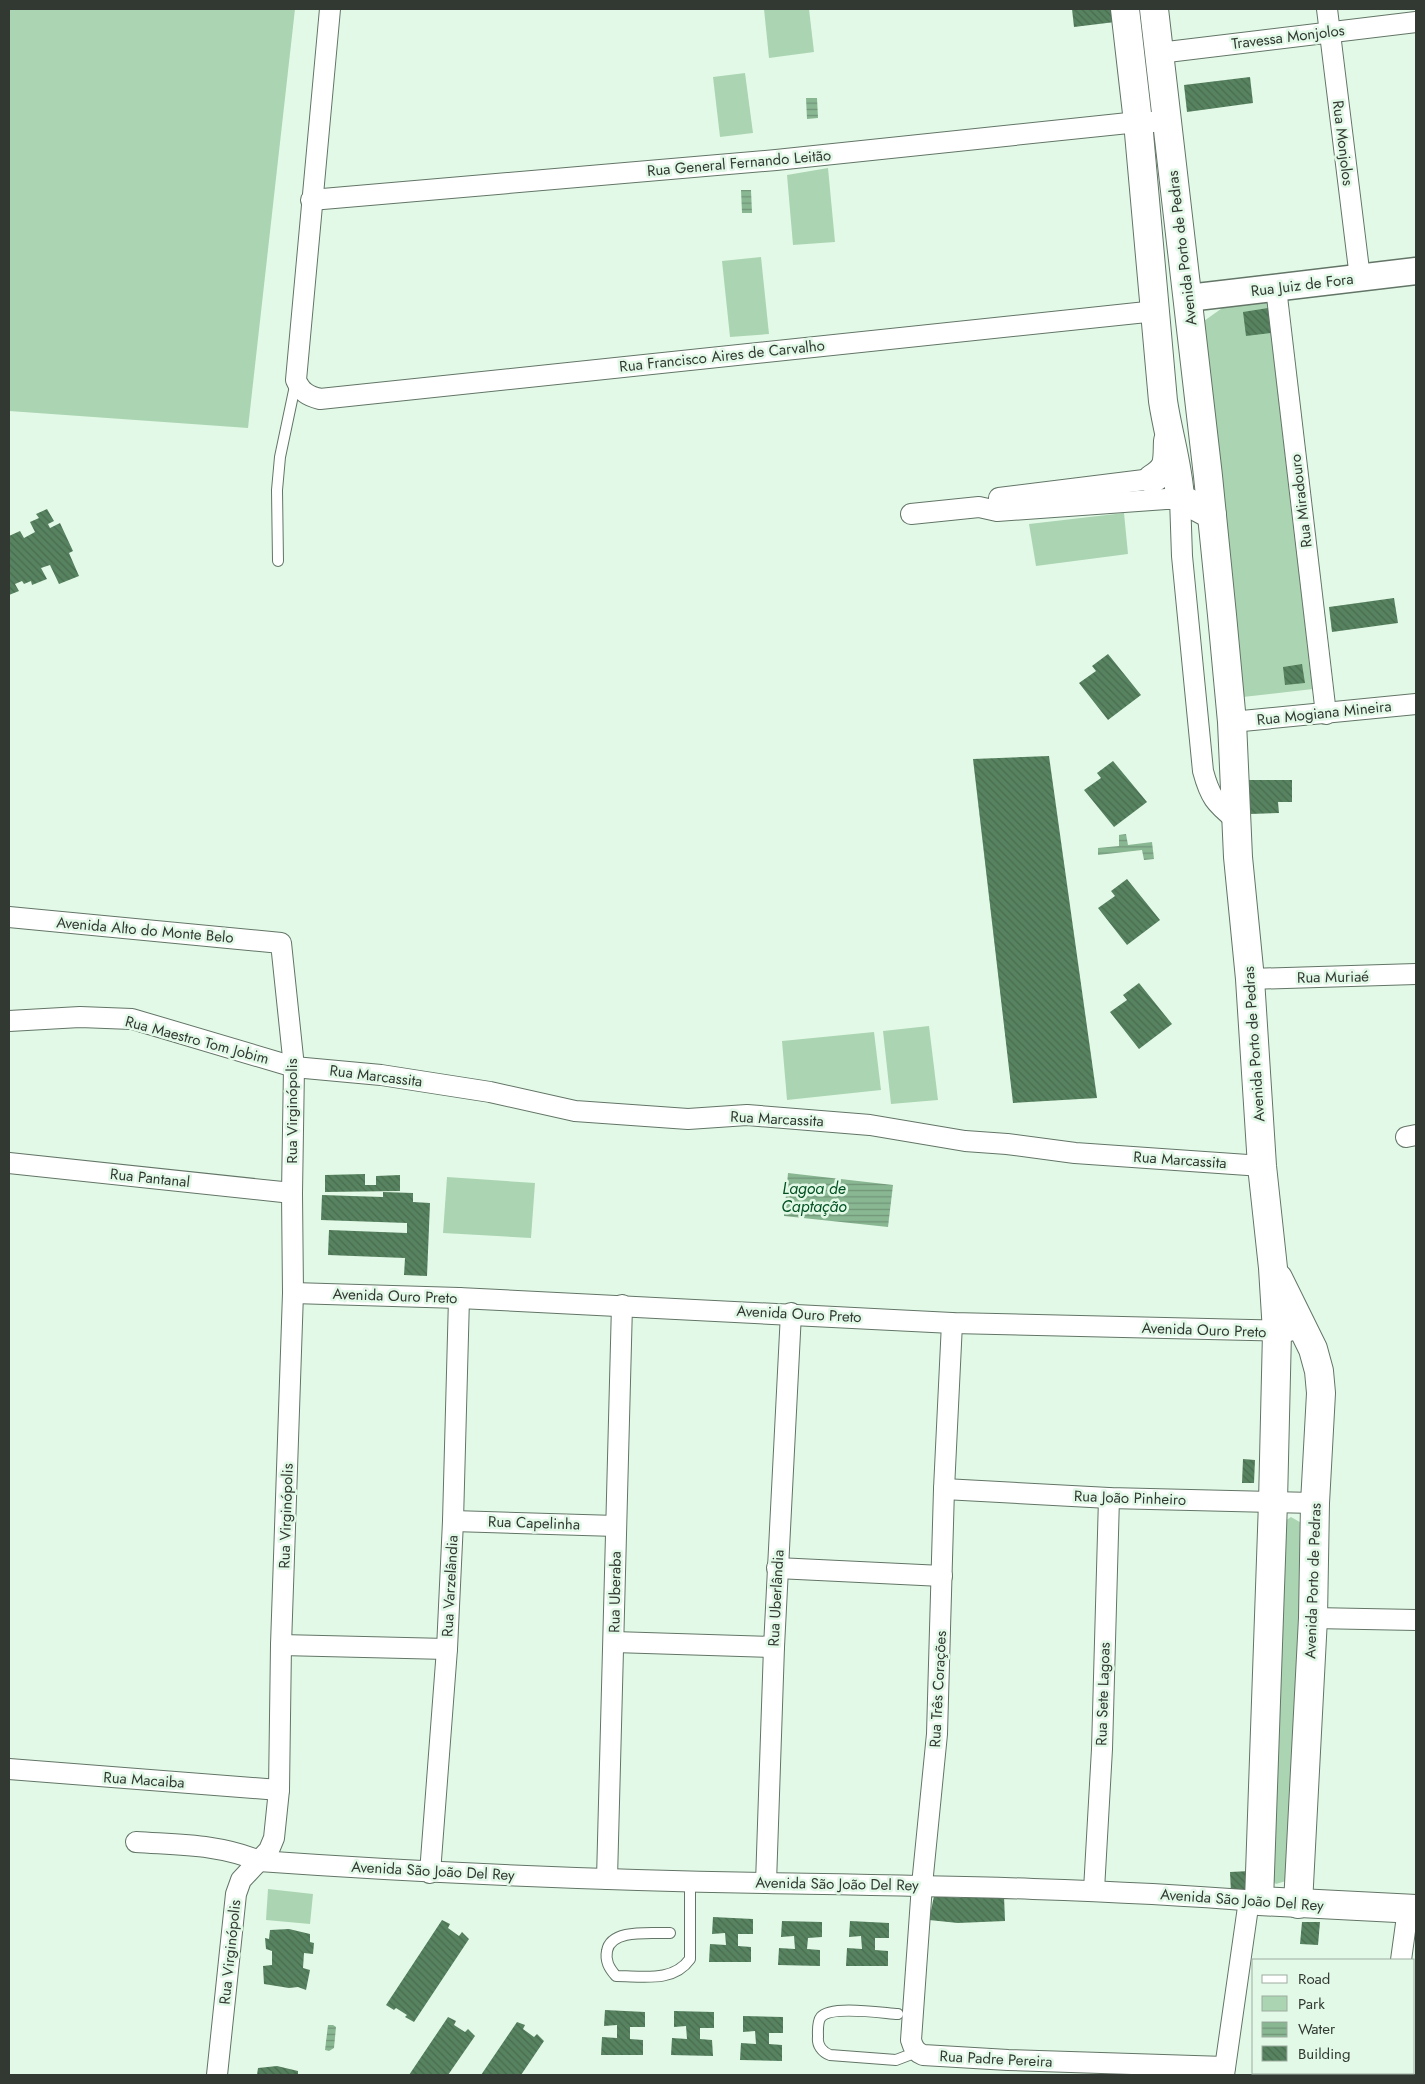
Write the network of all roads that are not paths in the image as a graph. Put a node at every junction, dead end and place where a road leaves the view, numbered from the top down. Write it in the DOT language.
graph roads {
  1 [pos="330,9"];
  2 [pos="1125,9"];
  3 [pos="1154,9"];
  4 [pos="1327,9"];
  5 [pos="1416,22"];
  6 [pos="1329,31"];
  7 [pos="1159,53"];
  8 [pos="1138,122"];
  9 [pos="1166,122"];
  10 [pos="311,200"];
  11 [pos="1416,271"];
  12 [pos="1360,278"];
  13 [pos="1276,288"];
  14 [pos="1188,298"];
  15 [pos="1156,312"];
  16 [pos="296,380"];
  17 [pos="1168,432"];
  18 [pos="1152,479"];
  19 [pos="1209,487"];
  20 [pos="1180,492"];
  21 [pos="979,507"];
  22 [pos="911,514"];
  23 [pos="1212,515"];
  24 [pos="278,561"];
  25 [pos="1416,704"];
  26 [pos="1326,714"];
  27 [pos="1232,722"];
  28 [pos="1236,820"];
  29 [pos="9,917"];
  30 [pos="281,942"];
  31 [pos="1416,974"];
  32 [pos="1250,978"];
  33 [pos="9,1021"];
  34 [pos="294,1067"];
  35 [pos="9,1164"];
  36 [pos="1262,1166"];
  37 [pos="292,1193"];
  38 [pos="1273,1268"];
  39 [pos="293,1293"];
  40 [pos="459,1298"];
  41 [pos="622,1305"];
  42 [pos="790,1313"];
  43 [pos="952,1323"];
  44 [pos="1305,1331"];
  45 [pos="1277,1332"];
  46 [pos="944,1489"];
  47 [pos="1109,1498"];
  48 [pos="1273,1502"];
  49 [pos="1315,1503"];
  50 [pos="453,1520"];
  51 [pos="616,1526"];
  52 [pos="777,1568"];
  53 [pos="942,1576"];
  54 [pos="1313,1618"];
  55 [pos="1416,1620"];
  56 [pos="614,1642"];
  57 [pos="281,1644"];
  58 [pos="774,1647"];
  59 [pos="447,1649"];
  60 [pos="9,1769"];
  61 [pos="279,1790"];
  62 [pos="136,1842"];
  63 [pos="259,1861"];
  64 [pos="430,1873"];
  65 [pos="607,1879"];
  66 [pos="690,1881"];
  67 [pos="766,1883"];
  68 [pos="922,1885"];
  69 [pos="1094,1890"];
  70 [pos="1254,1900"];
  71 [pos="1298,1904"];
  72 [pos="1412,1909"];
  73 [pos="670,1933"];
  74 [pos="1401,1959"];
  75 [pos="898,2014"];
  76 [pos="917,2052"];
  77 [pos="1007,2068"];
  78 [pos="1225,2071"];
  79 [pos="217,2075"];
  1 -- 10 [label="street"];
  2 -- 8 [label="main road, Avenida Porto de Pedras"];
  3 -- 7 [label="main road, Avenida Porto de Pedras"];
  4 -- 6 [label="street, Rua Monjolos"];
  5 -- 6 [label="street, Travessa Monjolos"];
  6 -- 7 [label="street, Travessa Monjolos"];
  6 -- 12 [label="street, Rua Monjolos"];
  7 -- 9 [label="main road, Avenida Porto de Pedras"];
  8 -- 9 [label="street, Rua General Fernando Leitão"];
  8 -- 10 [label="street, Rua General Fernando Leitão"];
  8 -- 15 [label="main road, Avenida Porto de Pedras"];
  9 -- 14 [label="main road, Avenida Porto de Pedras"];
  10 -- 16 [label="street"];
  11 -- 12 [label="street, Rua Juiz de Fora"];
  12 -- 13 [label="street, Rua Juiz de Fora"];
  13 -- 14 [label="street, Rua Juiz de Fora"];
  13 -- 26 [label="street, Rua Miradouro"];
  14 -- 19 [label="main road, Avenida Porto de Pedras"];
  15 -- 16 [label="street, Rua Francisco Aires de Carvalho"];
  15 -- 17 [label="main road, Avenida Porto de Pedras"];
  16 -- 24 [label="lane"];
  17 -- 18 [label="main road"];
  17 -- 20 [label="main road, Avenida Porto de Pedras"];
  18 -- 21 [label="street"];
  19 -- 20 [label="main road"];
  19 -- 23 [label="main road, Avenida Porto de Pedras"];
  20 -- 21 [label="street"];
  20 -- 23 [label="main road"];
  20 -- 28 [label="street, Avenida Porto de Pedras"];
  21 -- 22 [label="street"];
  23 -- 27 [label="main road, Avenida Porto de Pedras"];
  25 -- 26 [label="street, Rua Mogiana Mineira"];
  26 -- 27 [label="street, Rua Mogiana Mineira"];
  27 -- 28 [label="main road, Avenida Porto de Pedras"];
  28 -- 32 [label="main road, Avenida Porto de Pedras"];
  29 -- 30 [label="street, Avenida Alto do Monte Belo"];
  30 -- 34 [label="street, Rua Virginópolis"];
  31 -- 32 [label="street, Rua Muriaé"];
  32 -- 36 [label="main road, Avenida Porto de Pedras"];
  33 -- 34 [label="street, Rua Maestro Tom Jobim"];
  34 -- 36 [label="street, Rua Marcassita"];
  34 -- 37 [label="street, Rua Virginópolis"];
  35 -- 37 [label="street, Rua Pantanal"];
  36 -- 38 [label="main road, Avenida Porto de Pedras"];
  37 -- 39 [label="street, Rua Virginópolis"];
  38 -- 44 [label="main road, Avenida Porto de Pedras"];
  38 -- 45 [label="main road, Avenida Porto de Pedras"];
  39 -- 40 [label="street, Avenida Ouro Preto"];
  39 -- 57 [label="street, Rua Virginópolis"];
  40 -- 41 [label="street, Avenida Ouro Preto"];
  40 -- 50 [label="street, Rua Varzelândia"];
  41 -- 42 [label="street, Avenida Ouro Preto"];
  41 -- 51 [label="street, Rua Uberaba"];
  42 -- 43 [label="street, Avenida Ouro Preto"];
  42 -- 52 [label="street, Rua Uberlândia"];
  43 -- 45 [label="street, Avenida Ouro Preto"];
  43 -- 46 [label="street, Rua Três Corações"];
  44 -- 45 [label="street, Avenida Ouro Preto"];
  44 -- 49 [label="main road, Avenida Porto de Pedras"];
  45 -- 48 [label="main road, Avenida Porto de Pedras"];
  46 -- 47 [label="street, Rua João Pinheiro"];
  46 -- 53 [label="street, Rua Três Corações"];
  47 -- 48 [label="street, Rua João Pinheiro"];
  47 -- 69 [label="street, Rua Sete Lagoas"];
  48 -- 49 [label="street, Rua João Pinheiro"];
  48 -- 70 [label="main road, Avenida Porto de Pedras"];
  49 -- 54 [label="main road, Avenida Porto de Pedras"];
  50 -- 51 [label="street, Rua Capelinha"];
  50 -- 59 [label="street, Rua Varzelândia"];
  51 -- 56 [label="street, Rua Uberaba"];
  52 -- 53 [label="street"];
  52 -- 58 [label="street, Rua Uberlândia"];
  53 -- 68 [label="street, Rua Três Corações"];
  54 -- 55 [label="street"];
  54 -- 71 [label="main road, Avenida Porto de Pedras"];
  56 -- 58 [label="street"];
  56 -- 65 [label="street, Rua Uberaba"];
  57 -- 59 [label="street"];
  57 -- 61 [label="street, Rua Virginópolis"];
  58 -- 67 [label="street, Rua Uberlândia"];
  59 -- 64 [label="street, Rua Varzelândia"];
  60 -- 61 [label="street, Rua Macaiba"];
  61 -- 63 [label="street, Rua Virginópolis"];
  62 -- 63 [label="street, Avenida São João Del Rey"];
  63 -- 64 [label="street, Avenida São João Del Rey"];
  63 -- 79 [label="street, Rua Virginópolis"];
  64 -- 65 [label="street, Avenida São João Del Rey"];
  65 -- 66 [label="street, Avenida São João Del Rey"];
  66 -- 67 [label="street, Avenida São João Del Rey"];
  66 -- 73 [label="lane"];
  67 -- 68 [label="street, Avenida São João Del Rey"];
  68 -- 69 [label="street, Avenida São João Del Rey"];
  68 -- 76 [label="street, Rua Três Corações"];
  69 -- 70 [label="street, Avenida São João Del Rey"];
  70 -- 71 [label="main road, Avenida São João Del Rey"];
  70 -- 78 [label="street"];
  71 -- 72 [label="main road, Avenida São João Del Rey"];
  72 -- 74 [label="street"];
  75 -- 76 [label="lane"];
  76 -- 77 [label="street, Rua Padre Pereira"];
  77 -- 78 [label="street, Rua Padre Pereira"];
}
